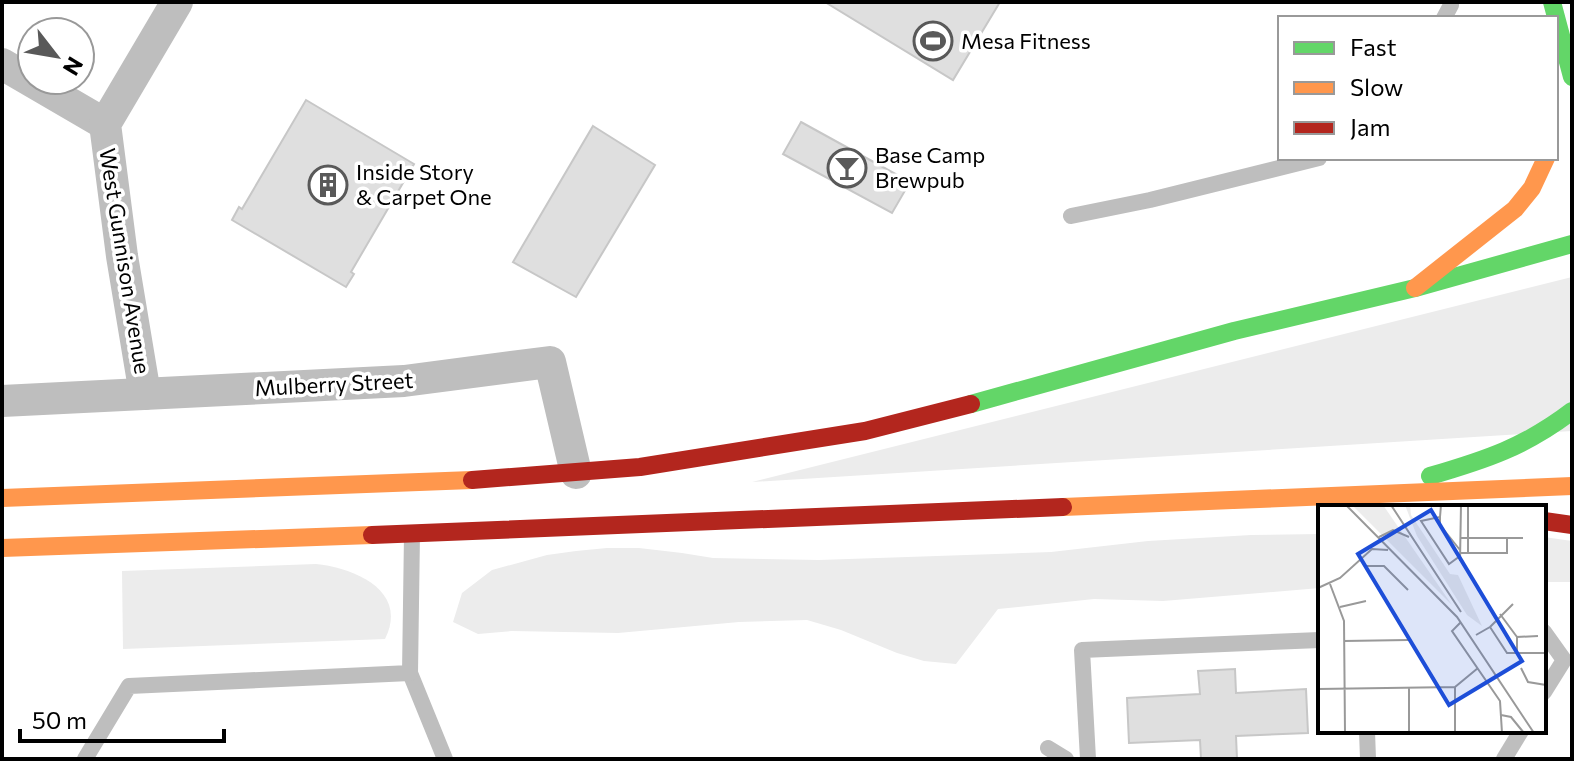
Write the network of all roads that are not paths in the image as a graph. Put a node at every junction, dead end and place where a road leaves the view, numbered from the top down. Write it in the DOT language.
graph roads {
  1 [pos="177,2"];
  2 [pos="1558,24"];
  3 [pos="2,64"];
  4 [pos="1572,77"];
  5 [pos="105,124"];
  6 [pos="1311,160"];
  7 [pos="1545,160"];
  8 [pos="1071,216"];
  9 [pos="1572,244"];
  10 [pos="1415,288"];
  11 [pos="145,394"];
  12 [pos="2,401"];
  13 [pos="1572,411"];
  14 [pos="576,473"];
  15 [pos="1572,486"];
  16 [pos="1362,495"];
  17 [pos="2,498"];
  18 [pos="1430,505"];
  19 [pos="1546,521"];
  20 [pos="1572,525"];
  21 [pos="412,532"];
  22 [pos="2,548"];
  23 [pos="1546,635"];
  24 [pos="1318,640"];
  25 [pos="410,673"];
  26 [pos="1546,689"];
  27 [pos="1367,733"];
  28 [pos="1520,733"];
  29 [pos="1048,748"];
  30 [pos="85,759"];
  31 [pos="445,759"];
  32 [pos="1066,759"];
  33 [pos="1088,759"];
  34 [pos="1368,759"];
  35 [pos="1504,759"];
  1 -- 5 [label="street, West Gunnison Avenue"];
  2 -- 4 [label="main road"];
  3 -- 5 [label="street"];
  5 -- 11 [label="street, West Gunnison Avenue"];
  6 -- 8 [label="lane"];
  7 -- 10 [label="main road"];
  9 -- 10 [label="main road"];
  10 -- 14 [label="main road"];
  11 -- 12 [label="street, Mulberry Street"];
  11 -- 14 [label="street, Mulberry Street"];
  13 -- 16 [label="main road"];
  14 -- 17 [label="main road"];
  15 -- 16 [label="main road"];
  16 -- 18 [label="main road"];
  16 -- 21 [label="main road"];
  19 -- 20 [label="main road"];
  21 -- 22 [label="main road"];
  21 -- 25 [label="lane"];
  23 -- 26 [label="lane"];
  24 -- 33 [label="lane"];
  25 -- 30 [label="lane"];
  25 -- 31 [label="lane"];
  27 -- 34 [label="lane"];
  28 -- 35 [label="lane"];
  29 -- 32 [label="lane"];
}
